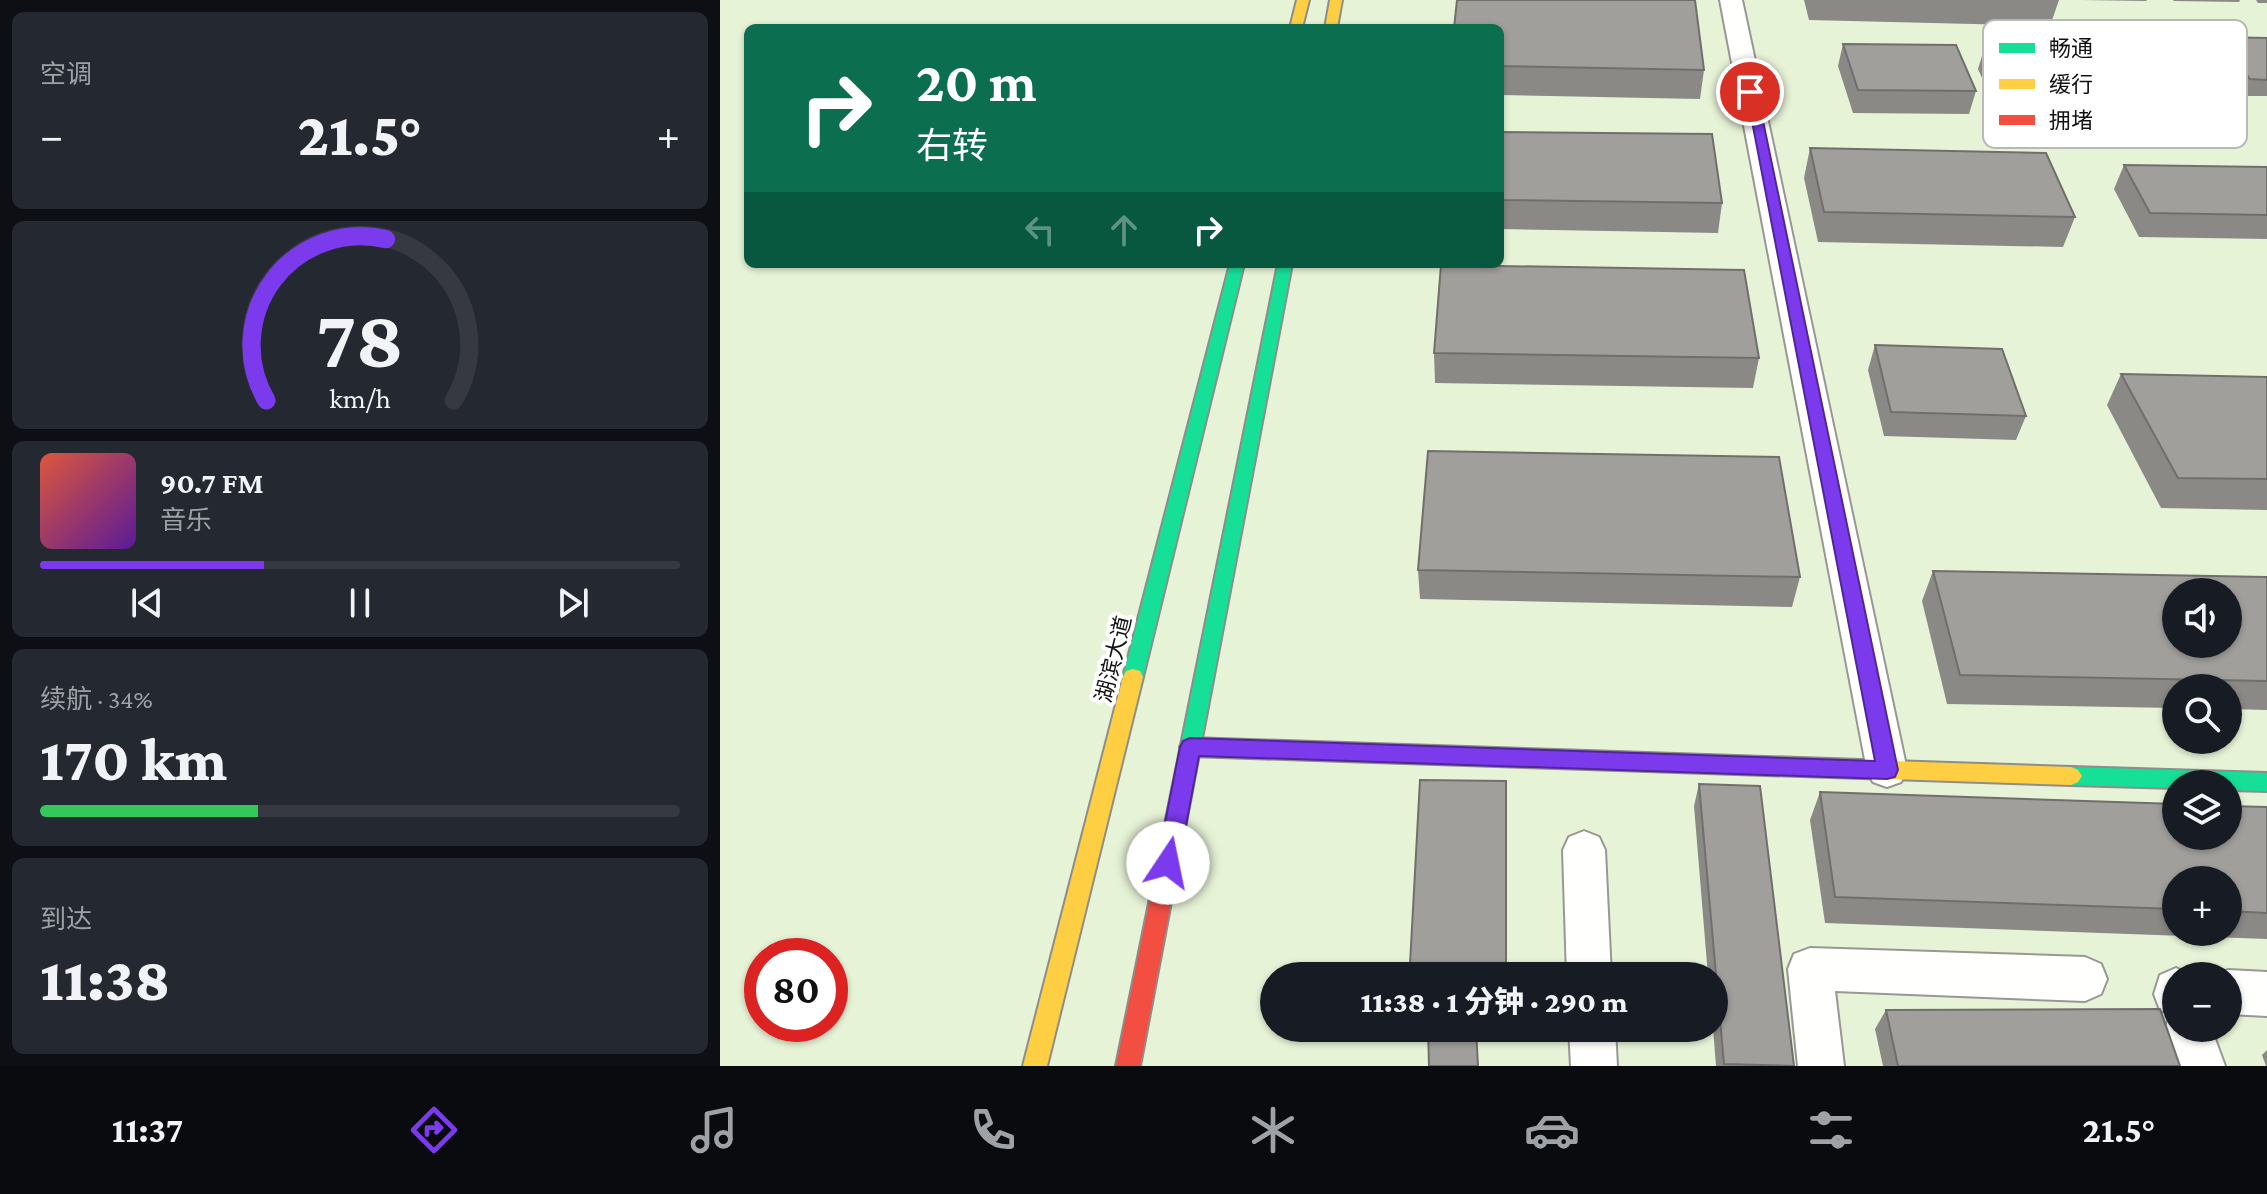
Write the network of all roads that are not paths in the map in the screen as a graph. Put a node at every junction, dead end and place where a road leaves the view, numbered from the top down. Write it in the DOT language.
graph roads {
  1 [pos="1303,0"];
  2 [pos="1336,0"];
  3 [pos="1731,0"];
  4 [pos="1297,24"];
  5 [pos="1332,24"];
  6 [pos="1236,268"];
  7 [pos="1284,268"];
  8 [pos="1190,747"];
  9 [pos="1887,770"];
  10 [pos="2267,782"];
  11 [pos="1584,850"];
  12 [pos="1588,962"];
  13 [pos="2085,979"];
  14 [pos="2242,993"];
  15 [pos="2267,994"];
  16 [pos="1593,1042"];
  17 [pos="2193,1042"];
  18 [pos="1035,1066"];
  19 [pos="1128,1066"];
  20 [pos="1594,1066"];
  21 [pos="1821,1066"];
  22 [pos="2202,1066"];
  1 -- 4 [label="main road"];
  2 -- 5 [label="main road"];
  3 -- 9 [label="street"];
  6 -- 18 [label="main road, 湖滨大道"];
  7 -- 8 [label="main road"];
  8 -- 9 [label="main road"];
  8 -- 19 [label="main road"];
  9 -- 10 [label="main road"];
  11 -- 12 [label="street"];
  13 -- 21 [label="street"];
  14 -- 15 [label="street"];
  16 -- 20 [label="street"];
  17 -- 22 [label="street"];
}
